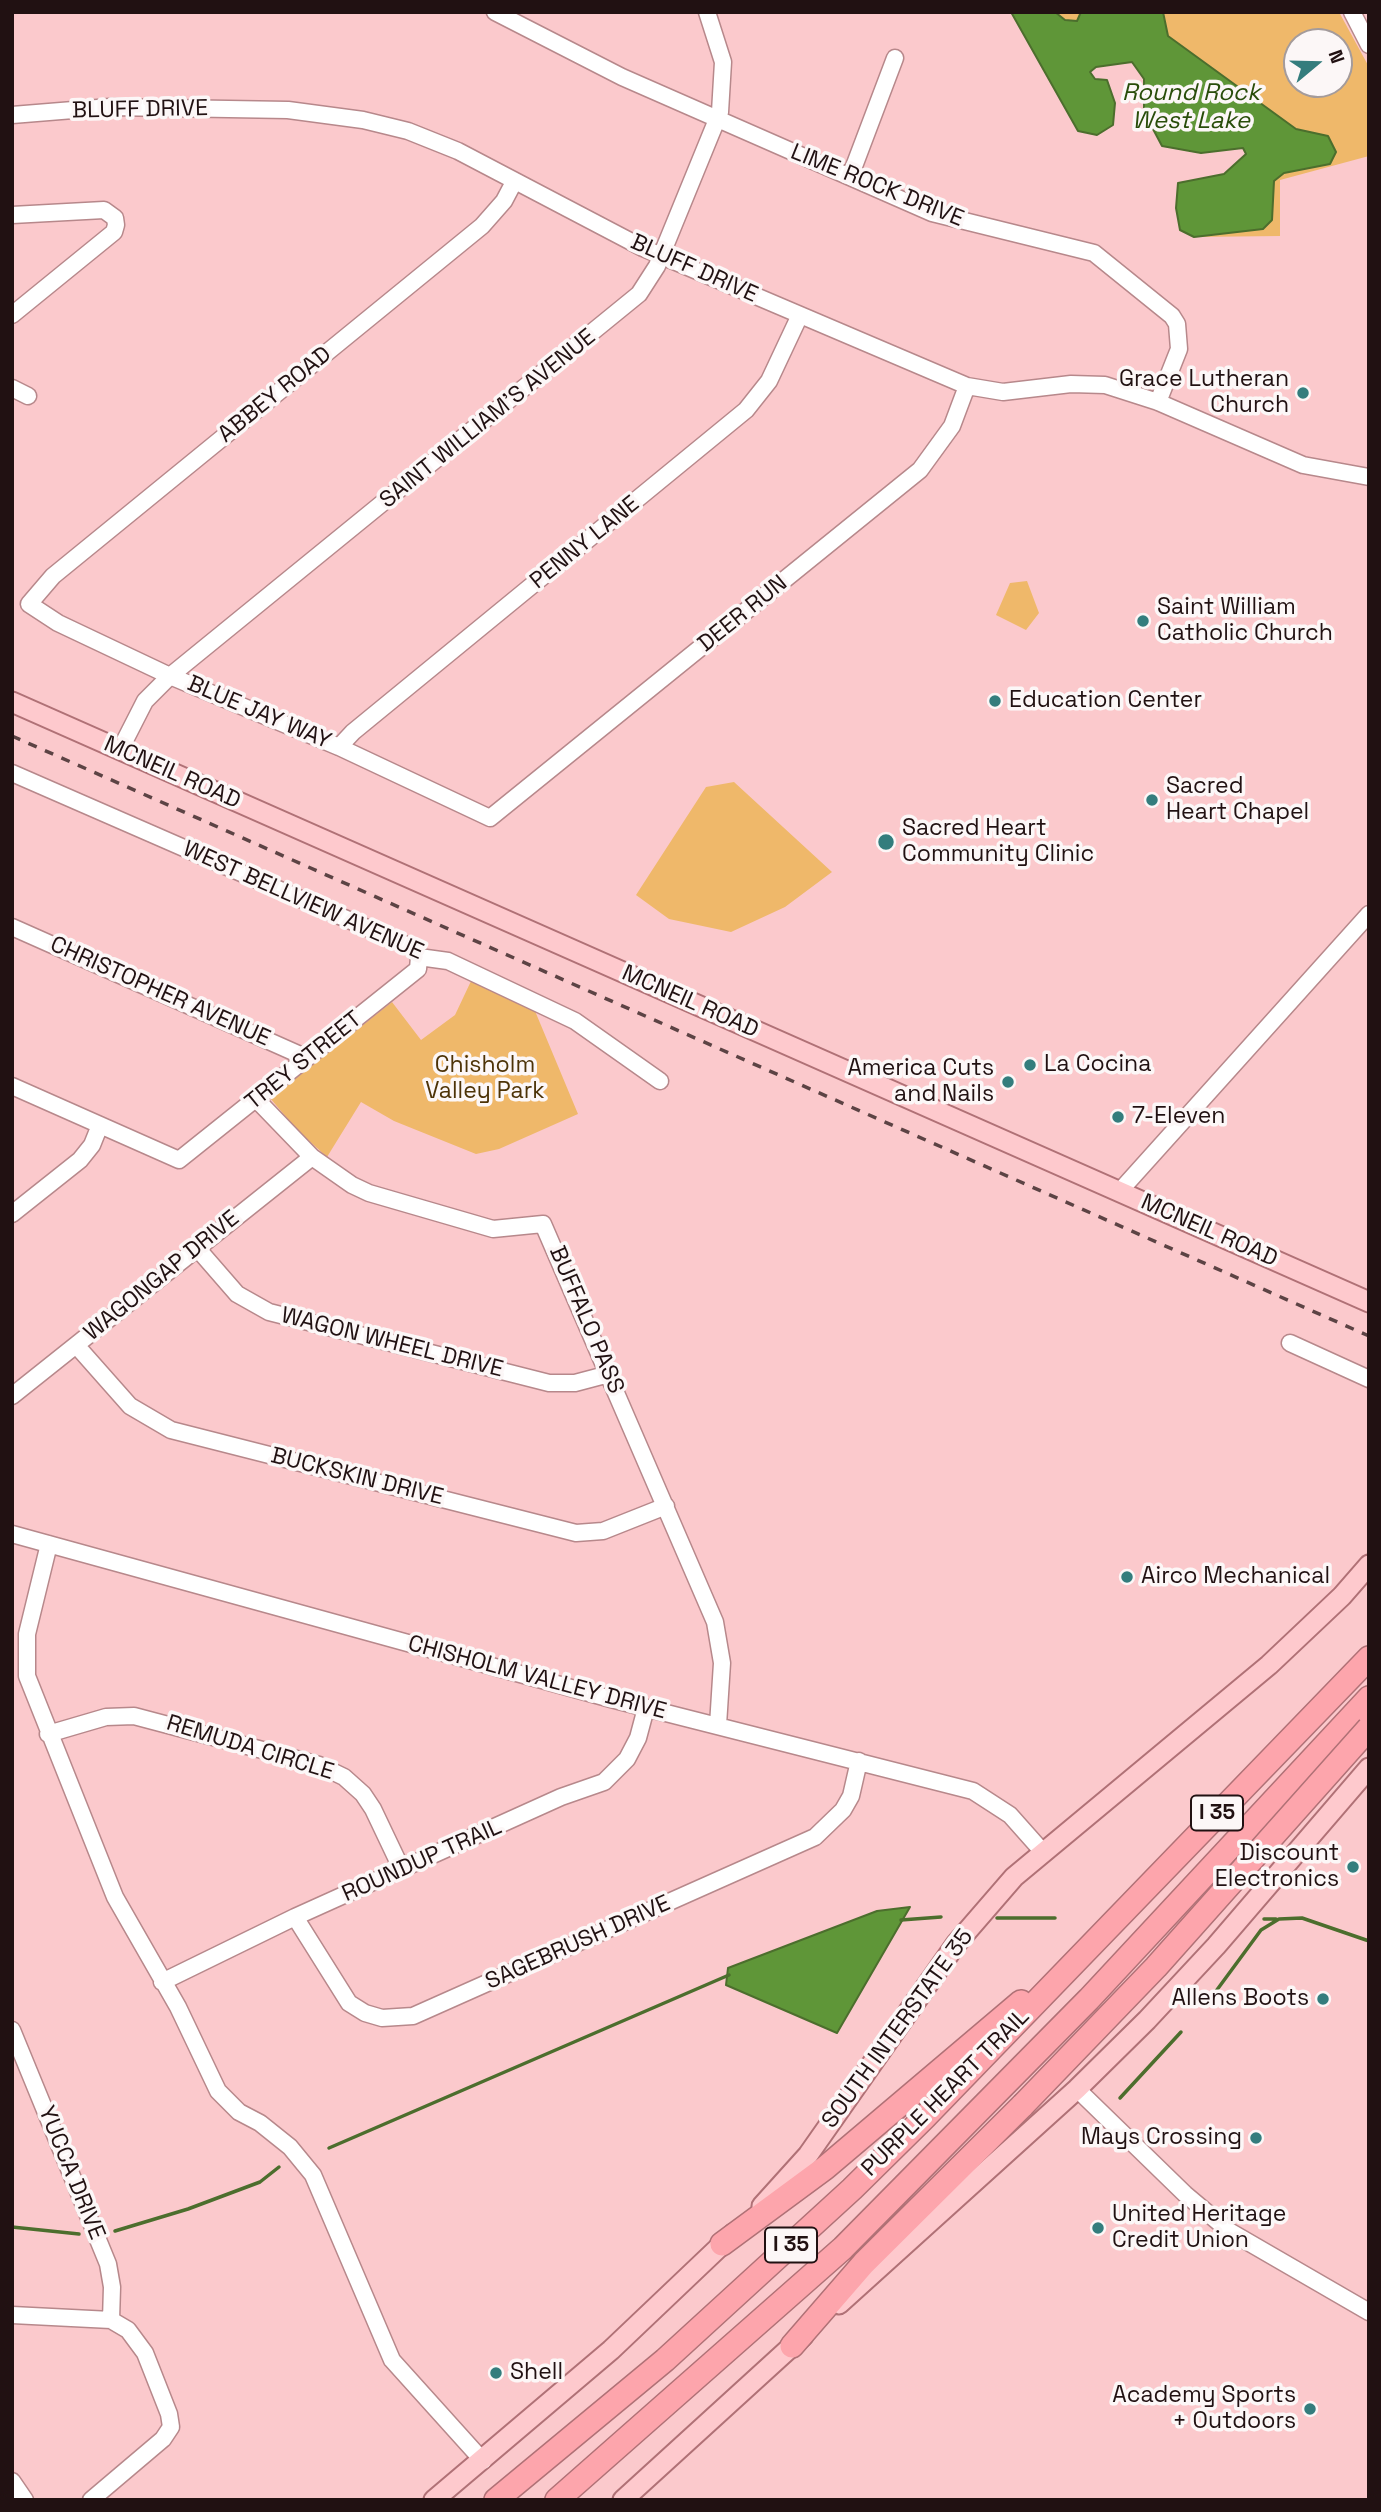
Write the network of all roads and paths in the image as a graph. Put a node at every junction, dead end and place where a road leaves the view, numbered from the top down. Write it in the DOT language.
graph roads {
  1 [pos="495,12"];
  2 [pos="707,12"];
  3 [pos="1352,12"];
  4 [pos="1369,45"];
  5 [pos="895,58"];
  6 [pos="12,115"];
  7 [pos="718,120"];
  8 [pos="850,177"];
  9 [pos="514,182"];
  10 [pos="12,215"];
  11 [pos="661,256"];
  12 [pos="12,315"];
  13 [pos="800,315"];
  14 [pos="967,386"];
  15 [pos="12,388"];
  16 [pos="28,396"];
  17 [pos="1158,402"];
  18 [pos="1369,477"];
  19 [pos="29,604"];
  20 [pos="170,676"];
  21 [pos="12,702"];
  22 [pos="340,747"];
  23 [pos="120,750"];
  24 [pos="12,773"];
  25 [pos="490,818"];
  26 [pos="1369,914"];
  27 [pos="12,927"];
  28 [pos="419,957"];
  29 [pos="307,1058"];
  30 [pos="660,1081"];
  31 [pos="12,1086"];
  32 [pos="256,1098"];
  33 [pos="100,1125"];
  34 [pos="312,1157"];
  35 [pos="1119,1192"];
  36 [pos="12,1214"];
  37 [pos="197,1248"];
  38 [pos="1369,1302"];
  39 [pos="1290,1343"];
  40 [pos="76,1345"];
  41 [pos="610,1374"];
  42 [pos="1369,1379"];
  43 [pos="12,1396"];
  44 [pos="666,1506"];
  45 [pos="12,1534"];
  46 [pos="49,1544"];
  47 [pos="1369,1565"];
  48 [pos="1369,1658"];
  49 [pos="1369,1698"];
  50 [pos="646,1707"];
  51 [pos="718,1725"];
  52 [pos="1369,1728"];
  53 [pos="48,1734"];
  54 [pos="1369,1744"];
  55 [pos="859,1761"];
  56 [pos="1369,1768"];
  57 [pos="1042,1852"];
  58 [pos="402,1870"];
  59 [pos="295,1917"];
  60 [pos="1066,1969"];
  61 [pos="162,1982"];
  62 [pos="1089,1999"];
  63 [pos="12,2030"];
  64 [pos="1077,2089"];
  65 [pos="722,2244"];
  66 [pos="1369,2312"];
  67 [pos="12,2315"];
  68 [pos="111,2320"];
  69 [pos="792,2346"];
  70 [pos="483,2461"];
  71 [pos="12,2481"];
  72 [pos="25,2500"];
  73 [pos="91,2500"];
  74 [pos="434,2500"];
  75 [pos="496,2500"];
  76 [pos="557,2500"];
  77 [pos="623,2500"];
  1 -- 7 [label="street, LIME ROCK DRIVE"];
  2 -- 7 [label="street, SAINT WILLIAM'S AVENUE"];
  3 -- 4 [label="street"];
  5 -- 8 [label="street"];
  6 -- 9 [label="street, BLUFF DRIVE"];
  7 -- 8 [label="street, LIME ROCK DRIVE"];
  7 -- 11 [label="street, SAINT WILLIAM'S AVENUE"];
  8 -- 17 [label="street, LIME ROCK DRIVE"];
  9 -- 11 [label="street, BLUFF DRIVE"];
  9 -- 19 [label="street, ABBEY ROAD"];
  10 -- 12 [label="street"];
  11 -- 13 [label="street, BLUFF DRIVE"];
  11 -- 20 [label="street, SAINT WILLIAM'S AVENUE"];
  13 -- 14 [label="street, BLUFF DRIVE"];
  13 -- 22 [label="street, PENNY LANE"];
  14 -- 17 [label="street, BLUFF DRIVE"];
  14 -- 25 [label="street, DEER RUN"];
  15 -- 16 [label="street"];
  17 -- 18 [label="street, BLUFF DRIVE"];
  19 -- 20 [label="street, BLUE JAY WAY"];
  20 -- 22 [label="street, BLUE JAY WAY"];
  20 -- 23 [label="street, SAINT WILLIAM'S AVENUE"];
  21 -- 23 [label="main road, MCNEIL ROAD"];
  22 -- 25 [label="street, BLUE JAY WAY"];
  23 -- 35 [label="main road, MCNEIL ROAD"];
  24 -- 28 [label="street, WEST BELLVIEW AVENUE"];
  26 -- 35 [label="street"];
  27 -- 29 [label="street, CHRISTOPHER AVENUE"];
  28 -- 29 [label="street, TREY STREET"];
  28 -- 30 [label="street, WEST BELLVIEW AVENUE"];
  29 -- 32 [label="street, TREY STREET"];
  31 -- 33 [label="street"];
  32 -- 33 [label="street, TREY STREET"];
  32 -- 34 [label="street, BUFFALO PASS"];
  33 -- 36 [label="street"];
  34 -- 37 [label="street, WAGONGAP DRIVE"];
  34 -- 41 [label="street, BUFFALO PASS"];
  35 -- 38 [label="main road, MCNEIL ROAD"];
  37 -- 40 [label="street, WAGONGAP DRIVE"];
  37 -- 41 [label="street, WAGON WHEEL DRIVE"];
  39 -- 42 [label="street"];
  40 -- 43 [label="street, WAGONGAP DRIVE"];
  40 -- 44 [label="street, BUCKSKIN DRIVE"];
  41 -- 44 [label="street, BUFFALO PASS"];
  44 -- 51 [label="street, BUFFALO PASS"];
  45 -- 46 [label="street, CHISHOLM VALLEY DRIVE"];
  46 -- 50 [label="street, CHISHOLM VALLEY DRIVE"];
  46 -- 53 [label="street"];
  47 -- 57 [label="main road, SOUTH INTERSTATE 35"];
  48 -- 60 [label="highway, PURPLE HEART TRAIL / I 35"];
  49 -- 62 [label="highway, PURPLE HEART TRAIL / I 35"];
  50 -- 51 [label="street, CHISHOLM VALLEY DRIVE"];
  50 -- 58 [label="street, ROUNDUP TRAIL"];
  51 -- 55 [label="street, CHISHOLM VALLEY DRIVE"];
  52 -- 69 [label="highway, bridge"];
  53 -- 58 [label="street, REMUDA CIRCLE"];
  53 -- 61 [label="street"];
  54 -- 62 [label="highway"];
  55 -- 57 [label="street, CHISHOLM VALLEY DRIVE"];
  55 -- 59 [label="street, SAGEBRUSH DRIVE"];
  56 -- 64 [label="main road"];
  57 -- 65 [label="main road, SOUTH INTERSTATE 35"];
  58 -- 59 [label="street, ROUNDUP TRAIL"];
  59 -- 61 [label="street, ROUNDUP TRAIL"];
  60 -- 65 [label="highway"];
  60 -- 75 [label="highway, PURPLE HEART TRAIL / I 35"];
  61 -- 70 [label="street"];
  62 -- 76 [label="highway, PURPLE HEART TRAIL / I 35"];
  63 -- 68 [label="street, YUCCA DRIVE"];
  64 -- 66 [label="street"];
  64 -- 69 [label="main road"];
  65 -- 70 [label="main road, SOUTH INTERSTATE 35"];
  67 -- 68 [label="street"];
  68 -- 73 [label="street"];
  69 -- 77 [label="main road"];
  70 -- 74 [label="main road, SOUTH INTERSTATE 35"];
  71 -- 72 [label="street"];
}
